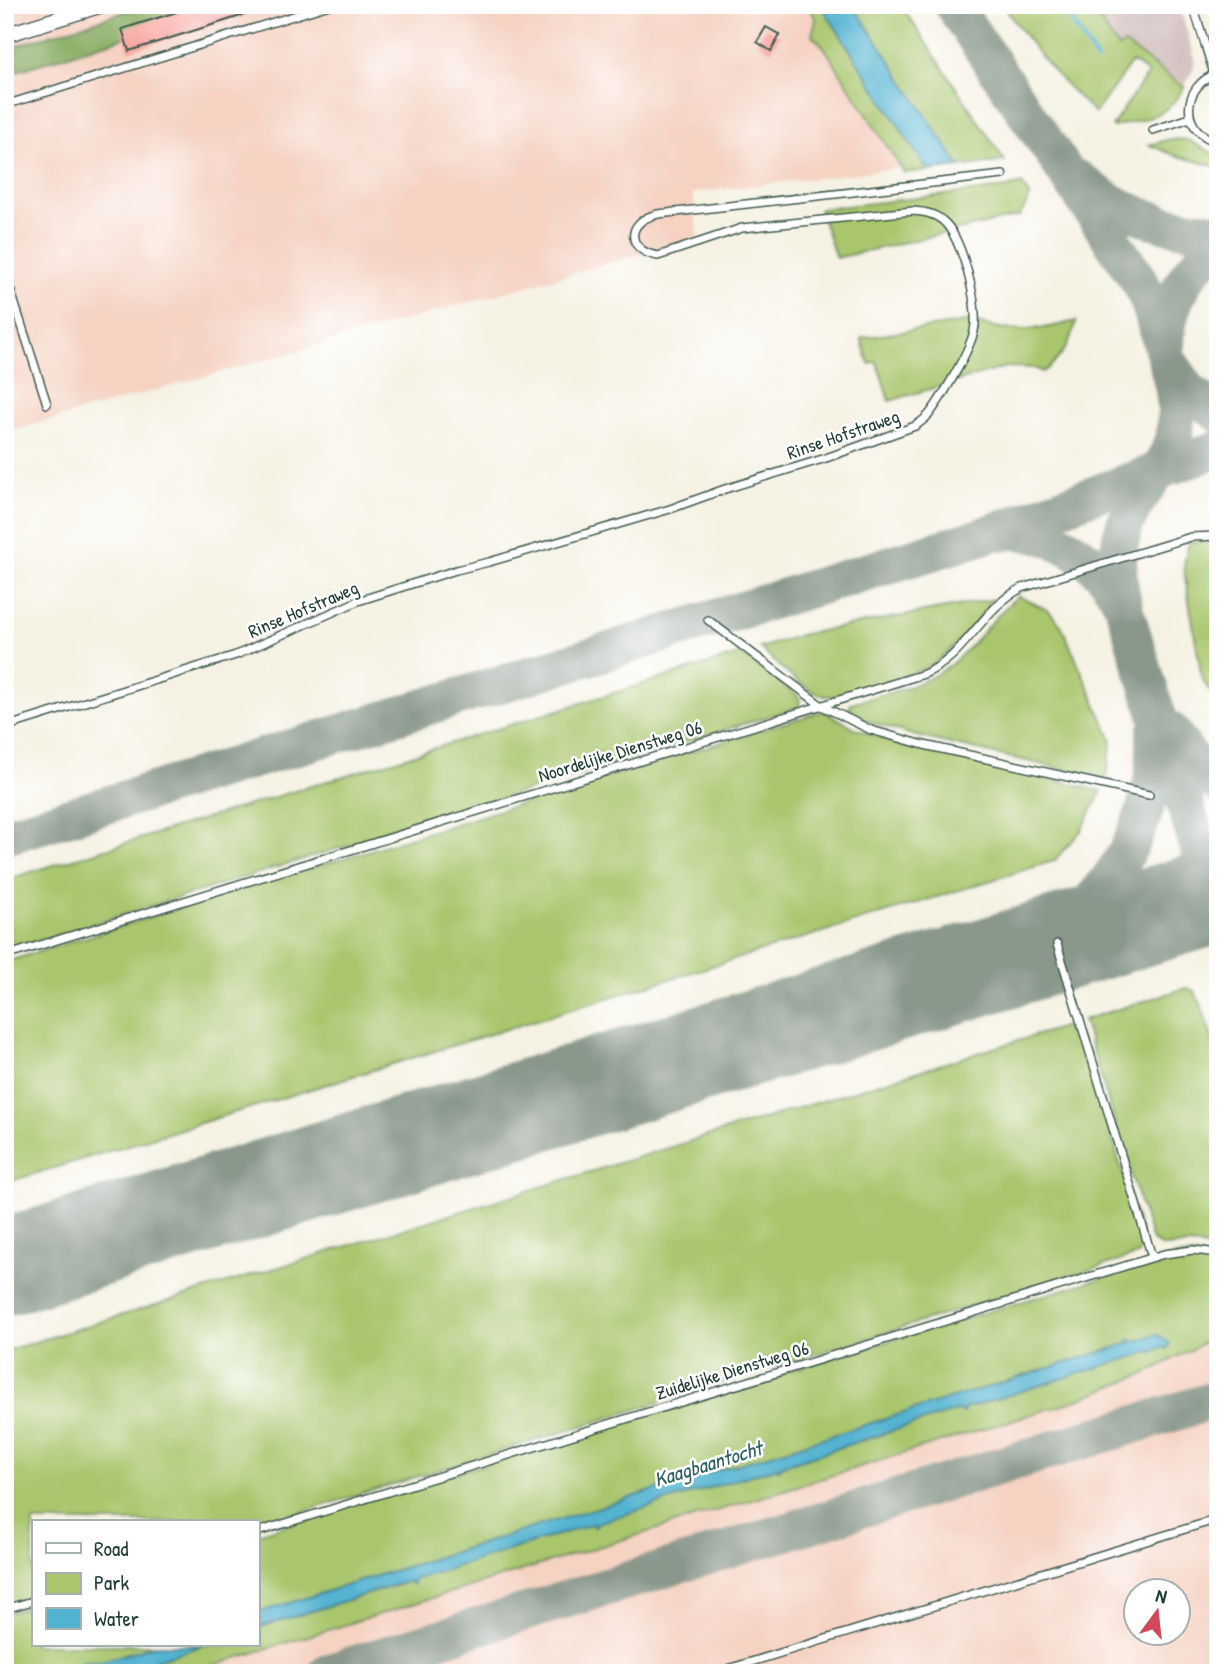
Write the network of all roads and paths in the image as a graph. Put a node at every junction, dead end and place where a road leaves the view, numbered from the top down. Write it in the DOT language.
graph roads {
  1 [pos="102,5"];
  2 [pos="328,5"];
  3 [pos="1193,5"];
  4 [pos="5,35"];
  5 [pos="1216,74"];
  6 [pos="5,105"];
  7 [pos="1191,118"];
  8 [pos="1153,130"];
  9 [pos="1218,142"];
  10 [pos="1003,175"];
  11 [pos="5,273"];
  12 [pos="47,404"];
  13 [pos="1218,536"];
  14 [pos="708,620"];
  15 [pos="822,706"];
  16 [pos="5,727"];
  17 [pos="1149,795"];
  18 [pos="1057,944"];
  19 [pos="5,956"];
  20 [pos="1218,1253"];
  21 [pos="1152,1257"];
  22 [pos="1218,1519"];
  23 [pos="259,1531"];
  24 [pos="32,1601"];
  25 [pos="5,1609"];
  26 [pos="715,1673"];
  1 -- 4 [label="street"];
  2 -- 6 [label="lane"];
  3 -- 5 [label="lane"];
  5 -- 7 [label="lane"];
  7 -- 8 [label="lane"];
  7 -- 9 [label="lane"];
  10 -- 16 [label="lane, Rinse Hofstraweg"];
  11 -- 12 [label="lane"];
  13 -- 15 [label="lane, Noordelijke Dienstweg 06"];
  14 -- 15 [label="lane"];
  15 -- 17 [label="lane"];
  15 -- 19 [label="lane, Noordelijke Dienstweg 06"];
  18 -- 21 [label="lane"];
  20 -- 21 [label="lane, Zuidelijke Dienstweg 06"];
  21 -- 23 [label="lane, Zuidelijke Dienstweg 06"];
  22 -- 26 [label="lane"];
  24 -- 25 [label="lane"];
}
